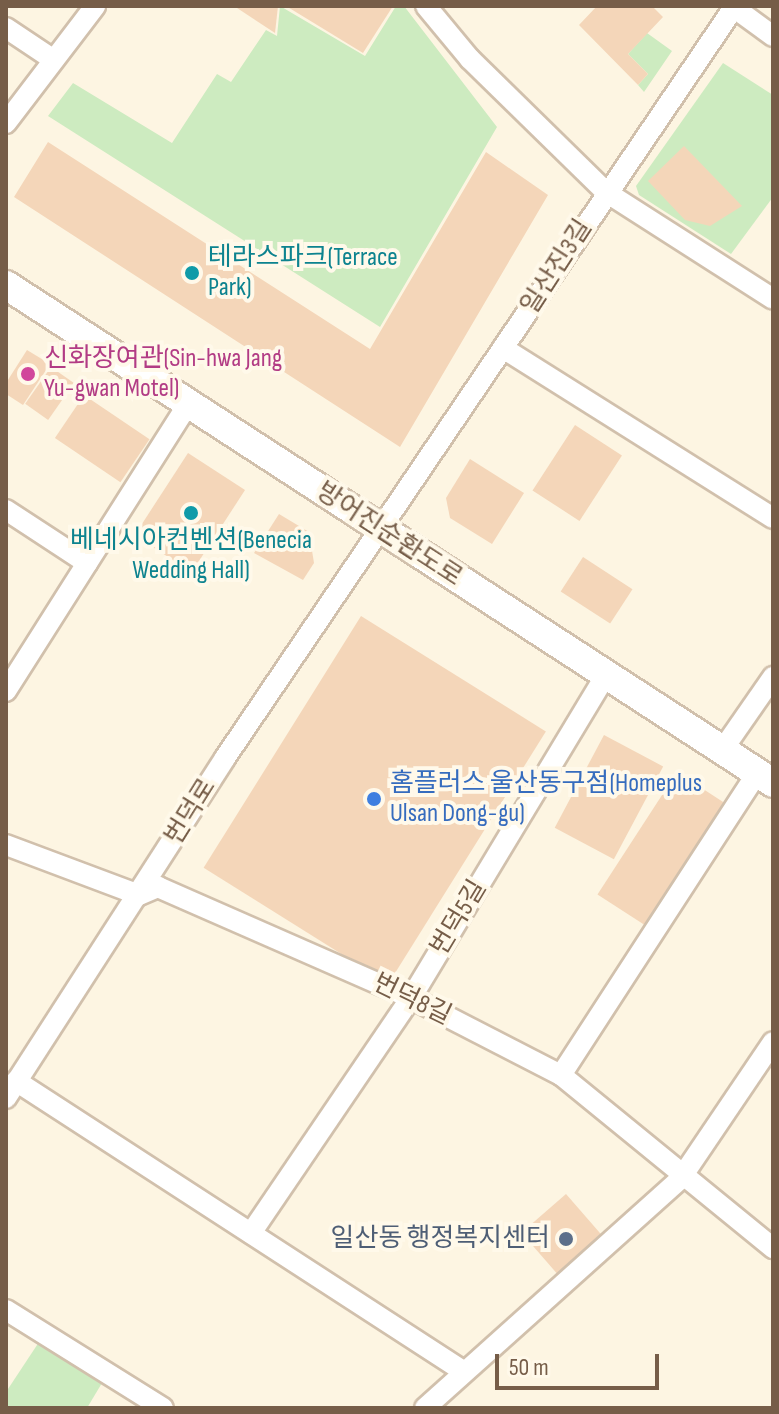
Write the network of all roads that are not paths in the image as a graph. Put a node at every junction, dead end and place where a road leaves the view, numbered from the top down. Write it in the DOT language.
graph roads {
  1 [pos="95,6"];
  2 [pos="426,6"];
  3 [pos="734,7"];
  4 [pos="6,28"];
  5 [pos="773,36"];
  6 [pos="51,58"];
  7 [pos="6,123"];
  8 [pos="606,192"];
  9 [pos="6,285"];
  10 [pos="773,299"];
  11 [pos="503,348"];
  12 [pos="188,404"];
  13 [pos="6,510"];
  14 [pos="773,518"];
  15 [pos="381,530"];
  16 [pos="87,563"];
  17 [pos="605,677"];
  18 [pos="773,677"];
  19 [pos="6,691"];
  20 [pos="723,749"];
  21 [pos="765,778"];
  22 [pos="6,845"];
  23 [pos="139,895"];
  24 [pos="411,998"];
  25 [pos="773,1042"];
  26 [pos="561,1075"];
  27 [pos="11,1089"];
  28 [pos="681,1178"];
  29 [pos="251,1233"];
  30 [pos="773,1248"];
  31 [pos="6,1310"];
  32 [pos="463,1371"];
  33 [pos="163,1408"];
  34 [pos="425,1408"];
  1 -- 6 [label="street"];
  2 -- 8 [label="street"];
  3 -- 5 [label="street"];
  3 -- 8 [label="street, 일산진3길"];
  4 -- 6 [label="street"];
  6 -- 7 [label="street"];
  8 -- 10 [label="street"];
  8 -- 11 [label="street, 일산진3길"];
  9 -- 12 [label="main road, 방어진순환도로"];
  11 -- 14 [label="street"];
  11 -- 15 [label="street, 일산진3길"];
  12 -- 15 [label="main road, 방어진순환도로"];
  12 -- 16 [label="street"];
  13 -- 16 [label="street"];
  15 -- 17 [label="main road, 방어진순환도로"];
  15 -- 23 [label="street, 번덕로"];
  16 -- 19 [label="street"];
  17 -- 20 [label="main road, 방어진순환도로"];
  17 -- 24 [label="street, 번덕5길"];
  18 -- 20 [label="street"];
  20 -- 21 [label="main road, 방어진순환도로"];
  21 -- 26 [label="street"];
  22 -- 23 [label="street, 번덕8길"];
  23 -- 24 [label="street, 번덕8길"];
  23 -- 27 [label="street, 번덕로"];
  24 -- 26 [label="street, 번덕8길"];
  24 -- 29 [label="street, 번덕5길"];
  25 -- 28 [label="street"];
  26 -- 28 [label="street, 번덕8길"];
  27 -- 29 [label="street"];
  28 -- 30 [label="street, 번덕8길"];
  28 -- 32 [label="street"];
  29 -- 32 [label="street"];
  31 -- 33 [label="street"];
  32 -- 34 [label="street"];
}
